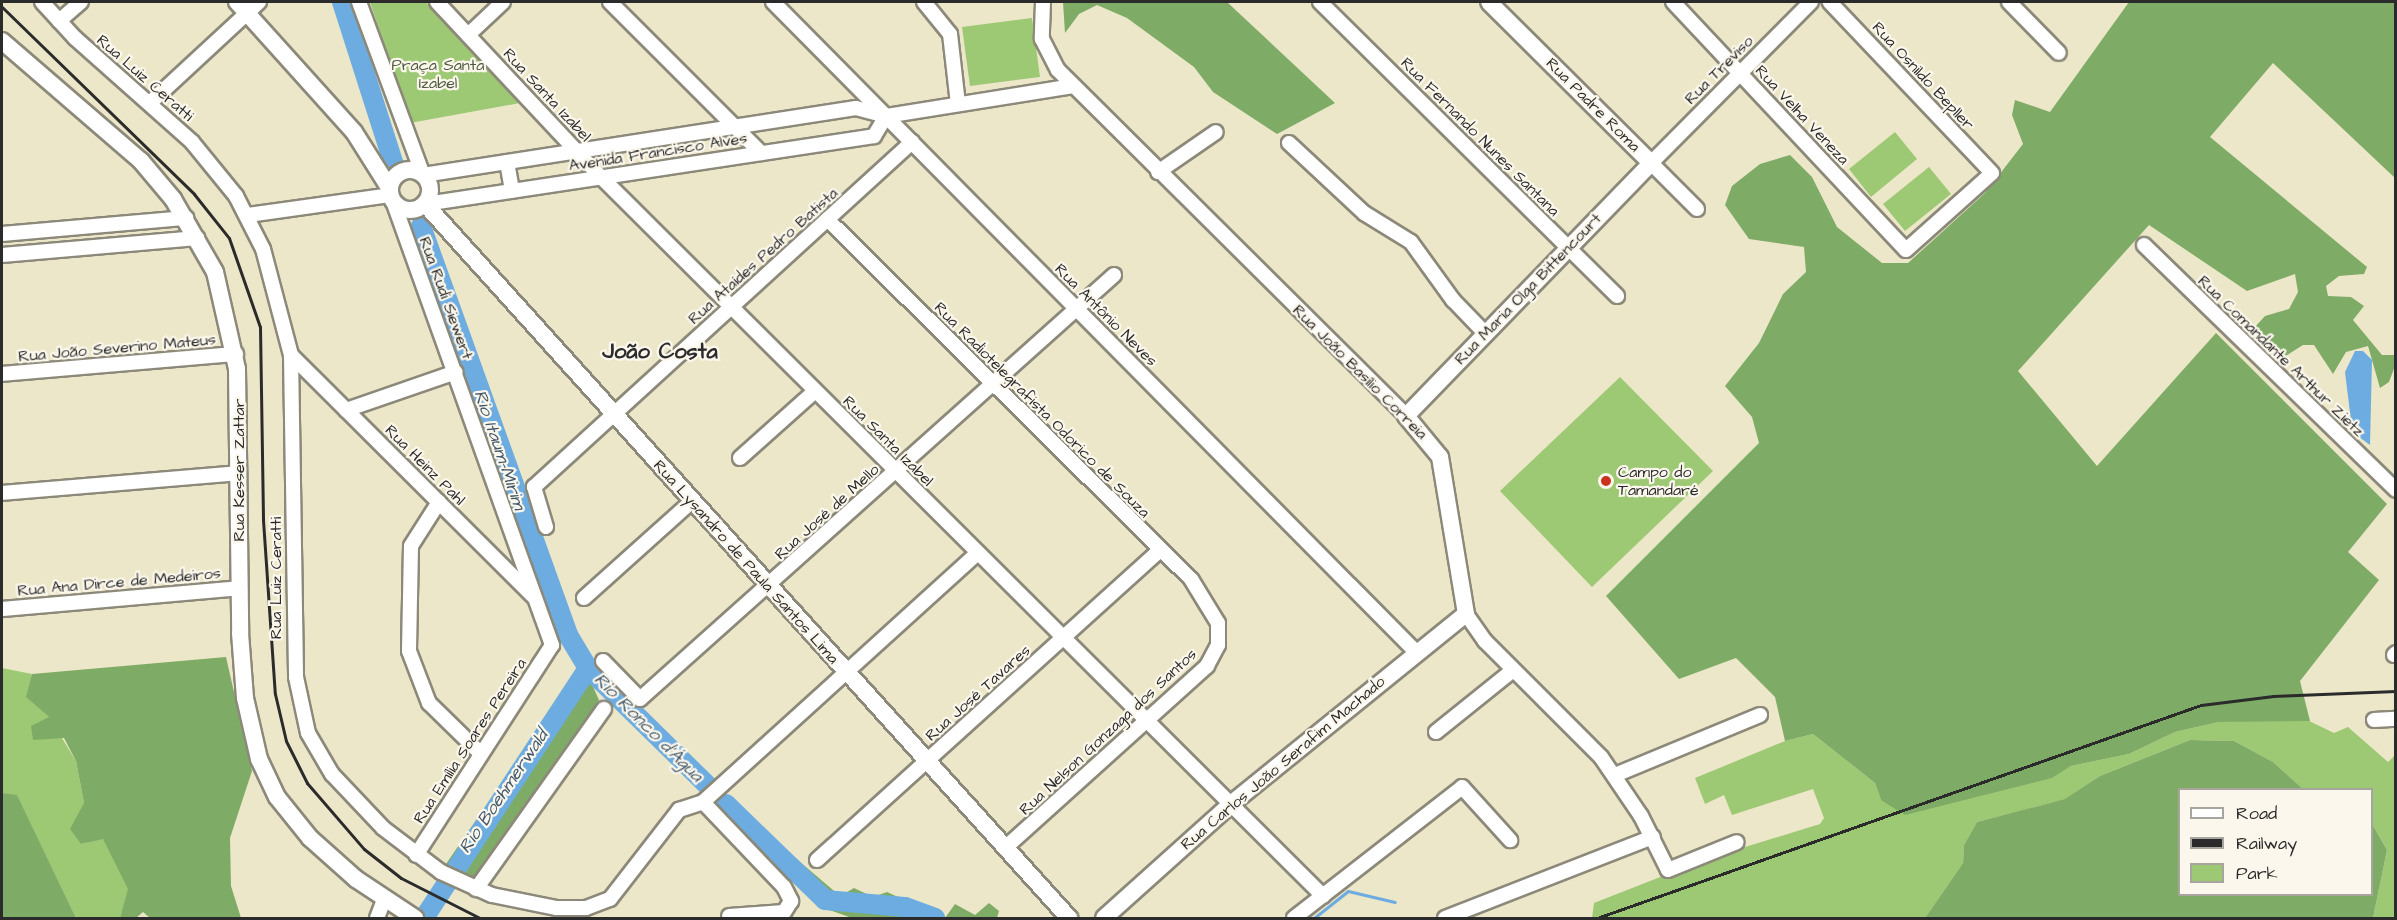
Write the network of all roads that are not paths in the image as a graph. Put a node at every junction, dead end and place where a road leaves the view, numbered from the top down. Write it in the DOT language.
graph roads {
  1 [pos="42,2"];
  2 [pos="81,2"];
  3 [pos="359,2"];
  4 [pos="437,2"];
  5 [pos="503,2"];
  6 [pos="610,2"];
  7 [pos="773,2"];
  8 [pos="924,2"];
  9 [pos="1043,2"];
  10 [pos="1321,2"];
  11 [pos="1489,2"];
  12 [pos="1673,2"];
  13 [pos="1811,2"];
  14 [pos="1830,2"];
  15 [pos="2009,2"];
  16 [pos="248,5"];
  17 [pos="59,21"];
  18 [pos="468,35"];
  19 [pos="2,41"];
  20 [pos="2059,53"];
  21 [pos="1740,73"];
  22 [pos="1073,86"];
  23 [pos="152,101"];
  24 [pos="958,104"];
  25 [pos="886,116"];
  26 [pos="735,127"];
  27 [pos="1216,132"];
  28 [pos="912,142"];
  29 [pos="1289,143"];
  30 [pos="576,151"];
  31 [pos="761,153"];
  32 [pos="507,162"];
  33 [pos="1651,163"];
  34 [pos="1158,172"];
  35 [pos="423,175"];
  36 [pos="601,177"];
  37 [pos="512,191"];
  38 [pos="391,195"];
  39 [pos="425,204"];
  40 [pos="1697,208"];
  41 [pos="248,215"];
  42 [pos="186,218"];
  43 [pos="827,219"];
  44 [pos="161,220"];
  45 [pos="2,234"];
  46 [pos="197,238"];
  47 [pos="162,242"];
  48 [pos="2144,245"];
  49 [pos="1567,247"];
  50 [pos="1906,250"];
  51 [pos="2,255"];
  52 [pos="1114,275"];
  53 [pos="1617,296"];
  54 [pos="730,308"];
  55 [pos="1077,309"];
  56 [pos="1485,333"];
  57 [pos="236,354"];
  58 [pos="291,355"];
  59 [pos="456,372"];
  60 [pos="2,374"];
  61 [pos="993,386"];
  62 [pos="815,391"];
  63 [pos="346,410"];
  64 [pos="613,415"];
  65 [pos="1406,416"];
  66 [pos="740,458"];
  67 [pos="896,472"];
  68 [pos="239,473"];
  69 [pos="2396,490"];
  70 [pos="2,493"];
  71 [pos="692,501"];
  72 [pos="439,502"];
  73 [pos="546,527"];
  74 [pos="1160,550"];
  75 [pos="978,553"];
  76 [pos="769,587"];
  77 [pos="240,588"];
  78 [pos="536,598"];
  79 [pos="584,598"];
  80 [pos="2,609"];
  81 [pos="1466,614"];
  82 [pos="1219,633"];
  83 [pos="1063,638"];
  84 [pos="552,645"];
  85 [pos="1416,652"];
  86 [pos="603,661"];
  87 [pos="1513,670"];
  88 [pos="848,674"];
  89 [pos="604,709"];
  90 [pos="1760,715"];
  91 [pos="2396,718"];
  92 [pos="1146,720"];
  93 [pos="2374,720"];
  94 [pos="1436,732"];
  95 [pos="481,754"];
  96 [pos="926,761"];
  97 [pos="1615,775"];
  98 [pos="703,802"];
  99 [pos="1231,804"];
  100 [pos="1653,837"];
  101 [pos="1510,840"];
  102 [pos="1737,842"];
  103 [pos="1005,848"];
  104 [pos="416,855"];
  105 [pos="817,860"];
  106 [pos="476,889"];
  107 [pos="1323,896"];
  108 [pos="384,900"];
  109 [pos="729,916"];
  110 [pos="377,918"];
  111 [pos="414,918"];
  112 [pos="1069,918"];
  113 [pos="1104,918"];
  114 [pos="1294,918"];
  115 [pos="1445,918"];
  1 -- 17 [label="street, Rua Luiz Ceratti"];
  2 -- 17 [label="street"];
  3 -- 35 [label="street"];
  4 -- 18 [label="street, Rua Santa Izabel"];
  5 -- 18 [label="street"];
  6 -- 26 [label="street"];
  7 -- 25 [label="street, Rua Antônio Neves"];
  8 -- 24 [label="street"];
  9 -- 22 [label="street, Rua João Basílio Correia"];
  10 -- 49 [label="street, Rua Fernando Nunes Santana"];
  11 -- 33 [label="street, Rua Padre Roma"];
  12 -- 21 [label="street, Rua Velha Veneza"];
  13 -- 21 [label="street, Rua Treviso"];
  14 -- 50 [label="street, Rua Osnildo Bepller"];
  15 -- 20 [label="street"];
  16 -- 23 [label="street"];
  16 -- 38 [label="street"];
  17 -- 23 [label="street, Rua Luiz Ceratti"];
  18 -- 30 [label="street, Rua Santa Izabel"];
  19 -- 42 [label="street, Rua Kesser Zattar"];
  21 -- 33 [label="street, Rua Treviso"];
  21 -- 50 [label="street, Rua Velha Veneza"];
  22 -- 24 [label="street, Avenida Francisco Alves"];
  22 -- 34 [label="street, Rua João Basílio Correia"];
  23 -- 41 [label="street, Rua Luiz Ceratti"];
  24 -- 25 [label="street, Avenida Francisco Alves"];
  25 -- 26 [label="street, Avenida Francisco Alves"];
  25 -- 28 [label="street, Rua Antônio Neves"];
  25 -- 31 [label="street, Avenida Francisco Alves"];
  26 -- 30 [label="street, Avenida Francisco Alves"];
  26 -- 31 [label="street"];
  27 -- 34 [label="street"];
  28 -- 43 [label="street, Rua Ataídes Pedro Batista"];
  28 -- 55 [label="street, Rua Antônio Neves"];
  29 -- 56 [label="street"];
  30 -- 32 [label="street, Avenida Francisco Alves"];
  30 -- 36 [label="street, Rua Santa Izabel"];
  31 -- 36 [label="street, Avenida Francisco Alves"];
  32 -- 35 [label="street, Avenida Francisco Alves"];
  32 -- 37 [label="street"];
  33 -- 40 [label="street, Rua Padre Roma"];
  33 -- 49 [label="street, Rua Maria Olga Bittencourt"];
  34 -- 65 [label="street, Rua João Basílio Correia"];
  35 -- 38 [label="street"];
  35 -- 39 [label="street"];
  36 -- 37 [label="street, Avenida Francisco Alves"];
  36 -- 54 [label="street, Rua Santa Izabel"];
  37 -- 39 [label="street, Avenida Francisco Alves"];
  38 -- 39 [label="street"];
  38 -- 41 [label="street"];
  38 -- 59 [label="street, Rua Rudi Siewert"];
  39 -- 64 [label="street, Rua Lysandro de Paula Santos Lima"];
  41 -- 58 [label="street, Rua Luiz Ceratti"];
  42 -- 44 [label="street"];
  42 -- 46 [label="street, Rua Kesser Zattar"];
  43 -- 54 [label="street, Rua Ataídes Pedro Batista"];
  43 -- 61 [label="street, Rua Radiotelegrafista Odorico de Souza"];
  44 -- 45 [label="street"];
  44 -- 47 [label="street"];
  46 -- 47 [label="street"];
  46 -- 57 [label="street, Rua Kesser Zattar"];
  47 -- 51 [label="street"];
  48 -- 69 [label="street, Rua Comandante Arthur Zietz"];
  49 -- 53 [label="street, Rua Fernando Nunes Santana"];
  49 -- 56 [label="street, Rua Maria Olga Bittencourt"];
  52 -- 55 [label="street, Rua José de Mello"];
  54 -- 62 [label="street, Rua Santa Izabel"];
  54 -- 64 [label="street, Rua Ataídes Pedro Batista"];
  55 -- 61 [label="street, Rua José de Mello"];
  55 -- 85 [label="street, Rua Antônio Neves"];
  56 -- 65 [label="street, Rua Maria Olga Bittencourt"];
  57 -- 60 [label="street, Rua João Severino Mateus"];
  57 -- 68 [label="street, Rua Kesser Zattar"];
  58 -- 63 [label="street, Rua Heinz Pahl"];
  58 -- 104 [label="street, Rua Luiz Ceratti"];
  59 -- 63 [label="street"];
  59 -- 78 [label="street, Rua Rudi Siewert"];
  61 -- 67 [label="street, Rua José de Mello"];
  61 -- 74 [label="street, Rua Radiotelegrafista Odorico de Souza"];
  62 -- 66 [label="street"];
  62 -- 67 [label="street, Rua Santa Izabel"];
  63 -- 72 [label="street, Rua Heinz Pahl"];
  64 -- 71 [label="street, Rua Lysandro de Paula Santos Lima"];
  64 -- 73 [label="street, Rua Ataídes Pedro Batista"];
  65 -- 81 [label="street, Rua João Basílio Correia"];
  67 -- 75 [label="street, Rua Santa Izabel"];
  67 -- 76 [label="street, Rua José de Mello"];
  68 -- 70 [label="street"];
  68 -- 77 [label="street, Rua Kesser Zattar"];
  71 -- 76 [label="street, Rua Lysandro de Paula Santos Lima"];
  71 -- 79 [label="street"];
  72 -- 78 [label="street, Rua Heinz Pahl"];
  72 -- 95 [label="street"];
  74 -- 82 [label="street, Rua Radiotelegrafista Odorico de Souza"];
  74 -- 83 [label="street, Rua José Tavares"];
  75 -- 83 [label="street, Rua Santa Izabel"];
  75 -- 88 [label="street, Rua Luiz Ceratti"];
  76 -- 86 [label="street, Rua José de Mello"];
  76 -- 88 [label="street, Rua Lysandro de Paula Santos Lima"];
  77 -- 80 [label="street, Rua Ana Dirce de Medeiros"];
  77 -- 108 [label="street, Rua Kesser Zattar"];
  78 -- 84 [label="street, Rua Rudi Siewert"];
  81 -- 85 [label="street, Rua Carlos João Serafim Machado"];
  81 -- 87 [label="street"];
  82 -- 92 [label="street, Rua Nelson Gonzaga dos Santos"];
  83 -- 92 [label="street, Rua Santa Izabel"];
  83 -- 96 [label="street, Rua José Tavares"];
  84 -- 95 [label="street, Rua Emília Soares Pereira"];
  85 -- 99 [label="street, Rua Carlos João Serafim Machado"];
  87 -- 94 [label="street"];
  87 -- 97 [label="street"];
  88 -- 96 [label="street, Rua Lysandro de Paula Santos Lima"];
  88 -- 98 [label="street, Rua Luiz Ceratti"];
  89 -- 106 [label="street"];
  90 -- 97 [label="street"];
  91 -- 93 [label="street"];
  92 -- 99 [label="street, Rua Santa Izabel"];
  92 -- 103 [label="street, Rua Nelson Gonzaga dos Santos"];
  95 -- 104 [label="street, Rua Emília Soares Pereira"];
  96 -- 103 [label="street, Rua Lysandro de Paula Santos Lima"];
  96 -- 105 [label="street, Rua José Tavares"];
  97 -- 100 [label="street"];
  98 -- 106 [label="street, Rua Luiz Ceratti"];
  98 -- 109 [label="street"];
  99 -- 107 [label="street, Rua Santa Izabel"];
  99 -- 113 [label="street, Rua Carlos João Serafim Machado"];
  100 -- 102 [label="street"];
  100 -- 115 [label="street"];
  101 -- 107 [label="street"];
  103 -- 112 [label="street, Rua Lysandro de Paula Santos Lima"];
  104 -- 106 [label="street, Rua Luiz Ceratti"];
  107 -- 114 [label="street"];
  108 -- 110 [label="street"];
  108 -- 111 [label="street, Rua Kesser Zattar"];
}
